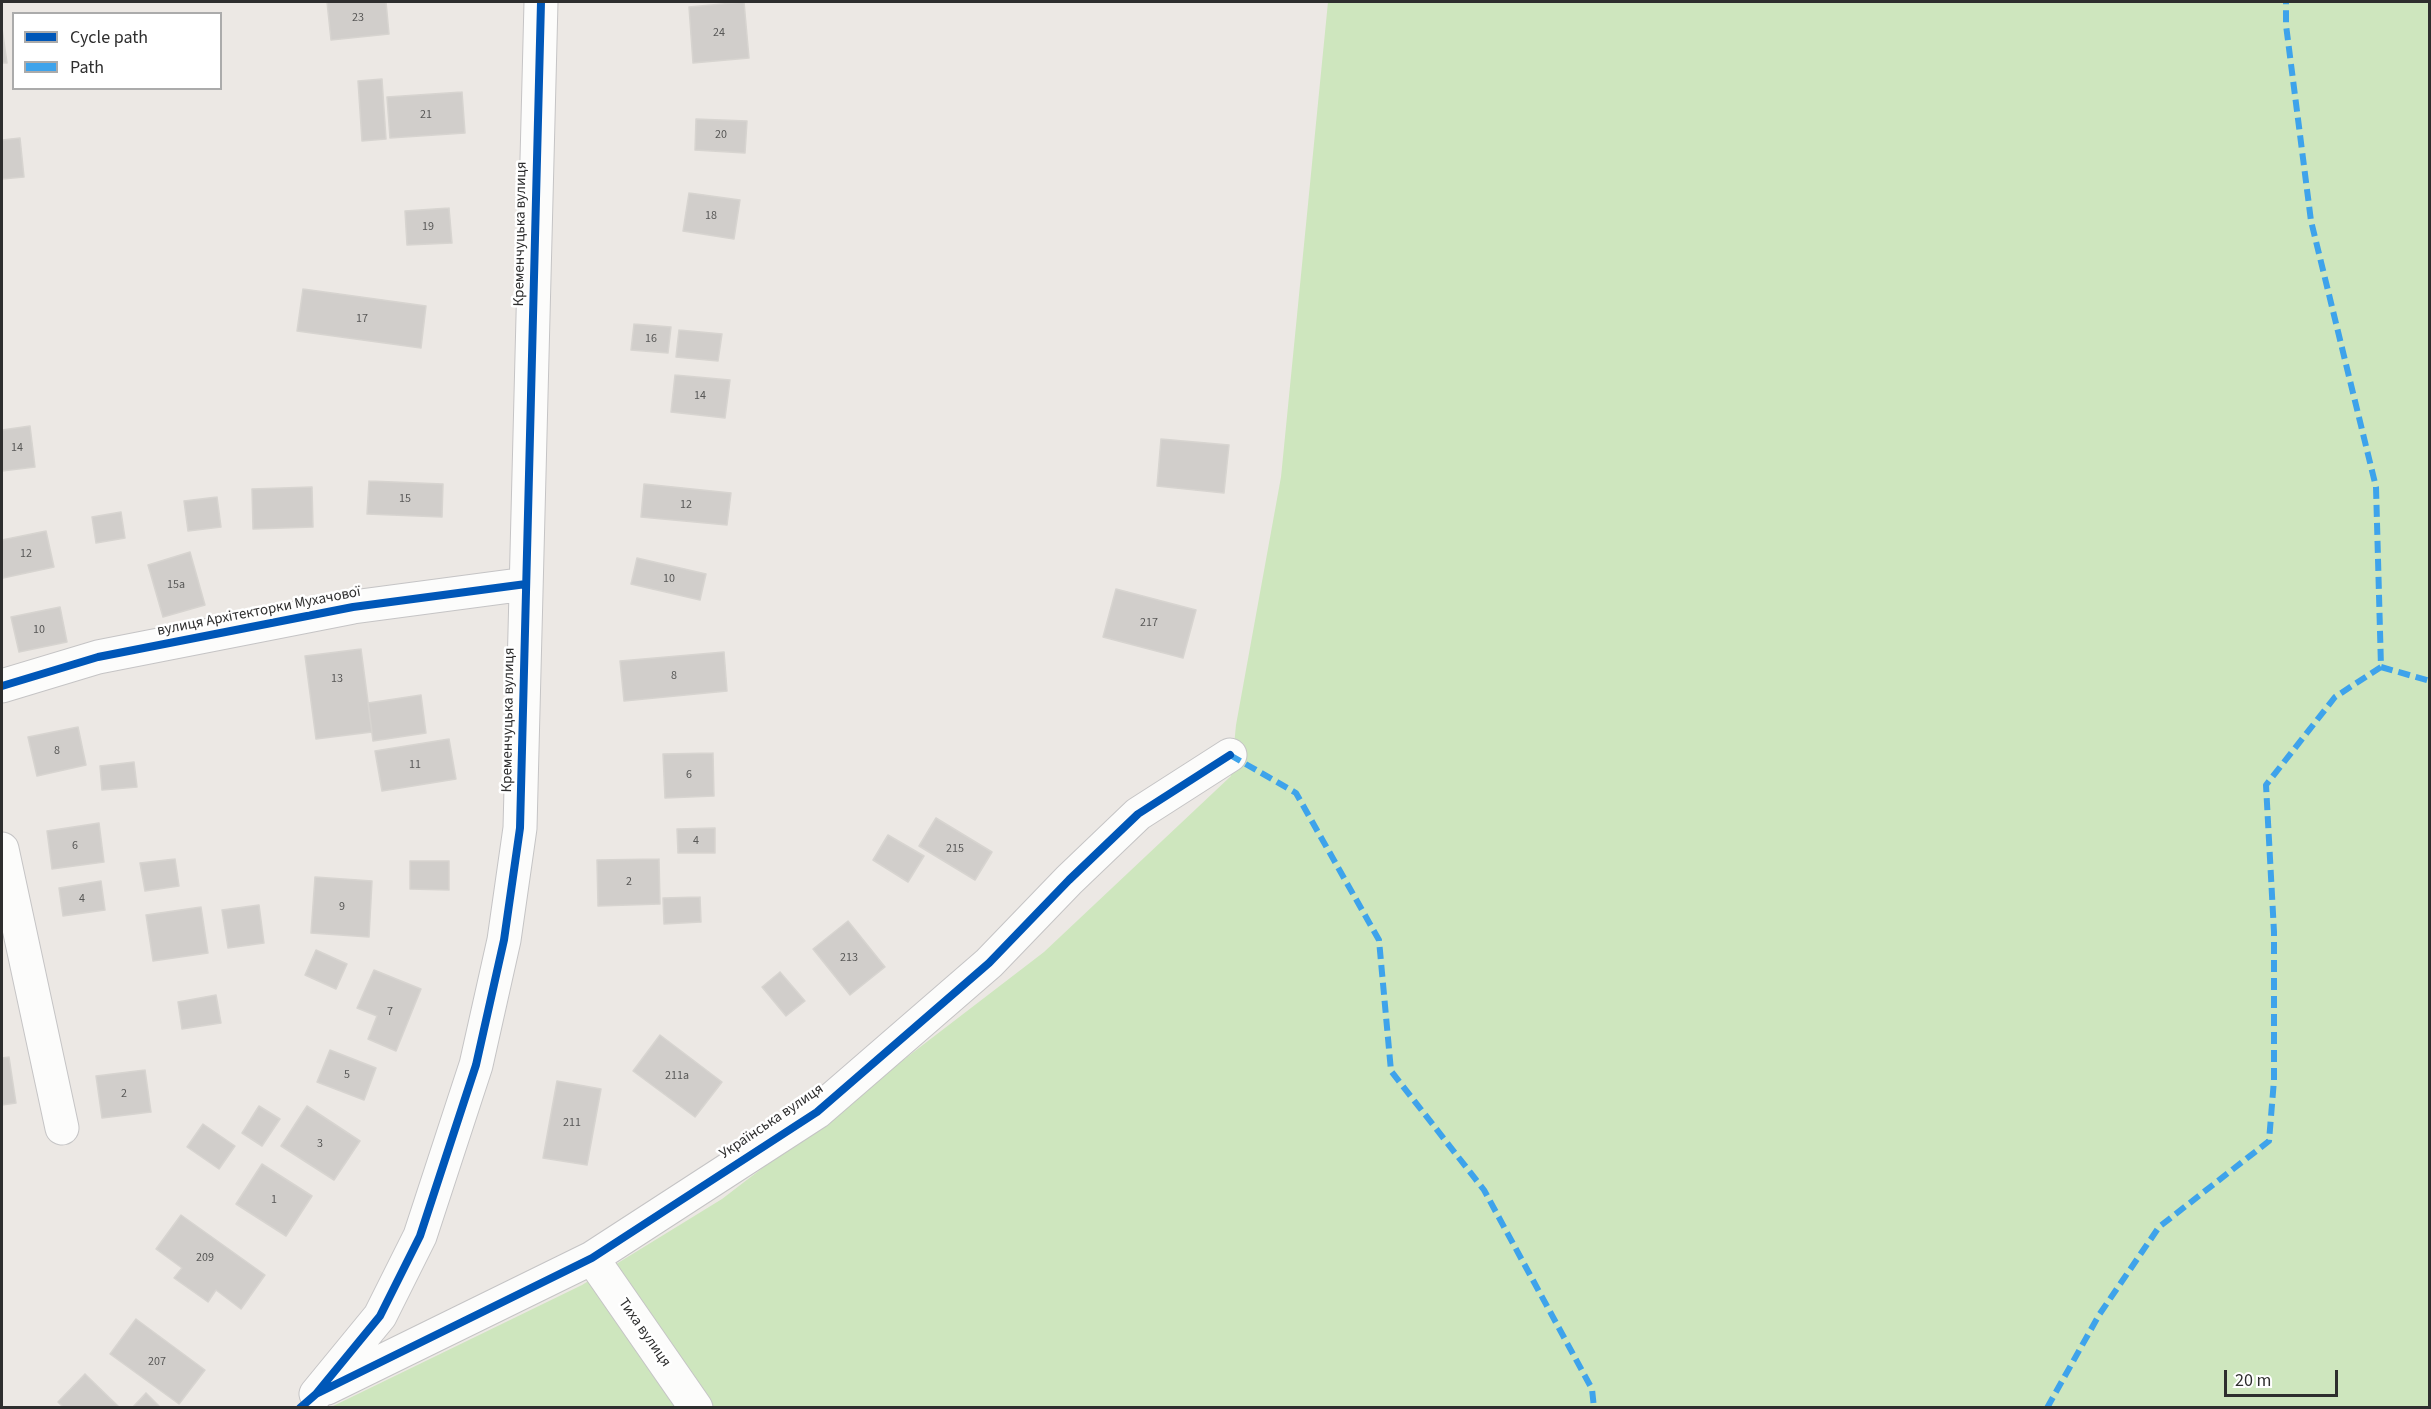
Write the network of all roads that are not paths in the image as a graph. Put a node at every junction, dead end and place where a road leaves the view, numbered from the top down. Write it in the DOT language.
graph roads {
  1 [pos="540,2"];
  2 [pos="526,584"];
  3 [pos="2,686"];
  4 [pos="1230,755"];
  5 [pos="2,849"];
  6 [pos="62,1128"];
  7 [pos="592,1258"];
  8 [pos="308,1401"];
  9 [pos="696,1407"];
  1 -- 2 [label="street, Кременчуцька вулиця"];
  2 -- 3 [label="street, вулиця Архітекторки Мухачової"];
  2 -- 8 [label="street, Кременчуцька вулиця"];
  4 -- 7 [label="street, Українська вулиця"];
  5 -- 6 [label="street"];
  7 -- 8 [label="street, Українська вулиця"];
  7 -- 9 [label="street, Тиха вулиця"];
}
